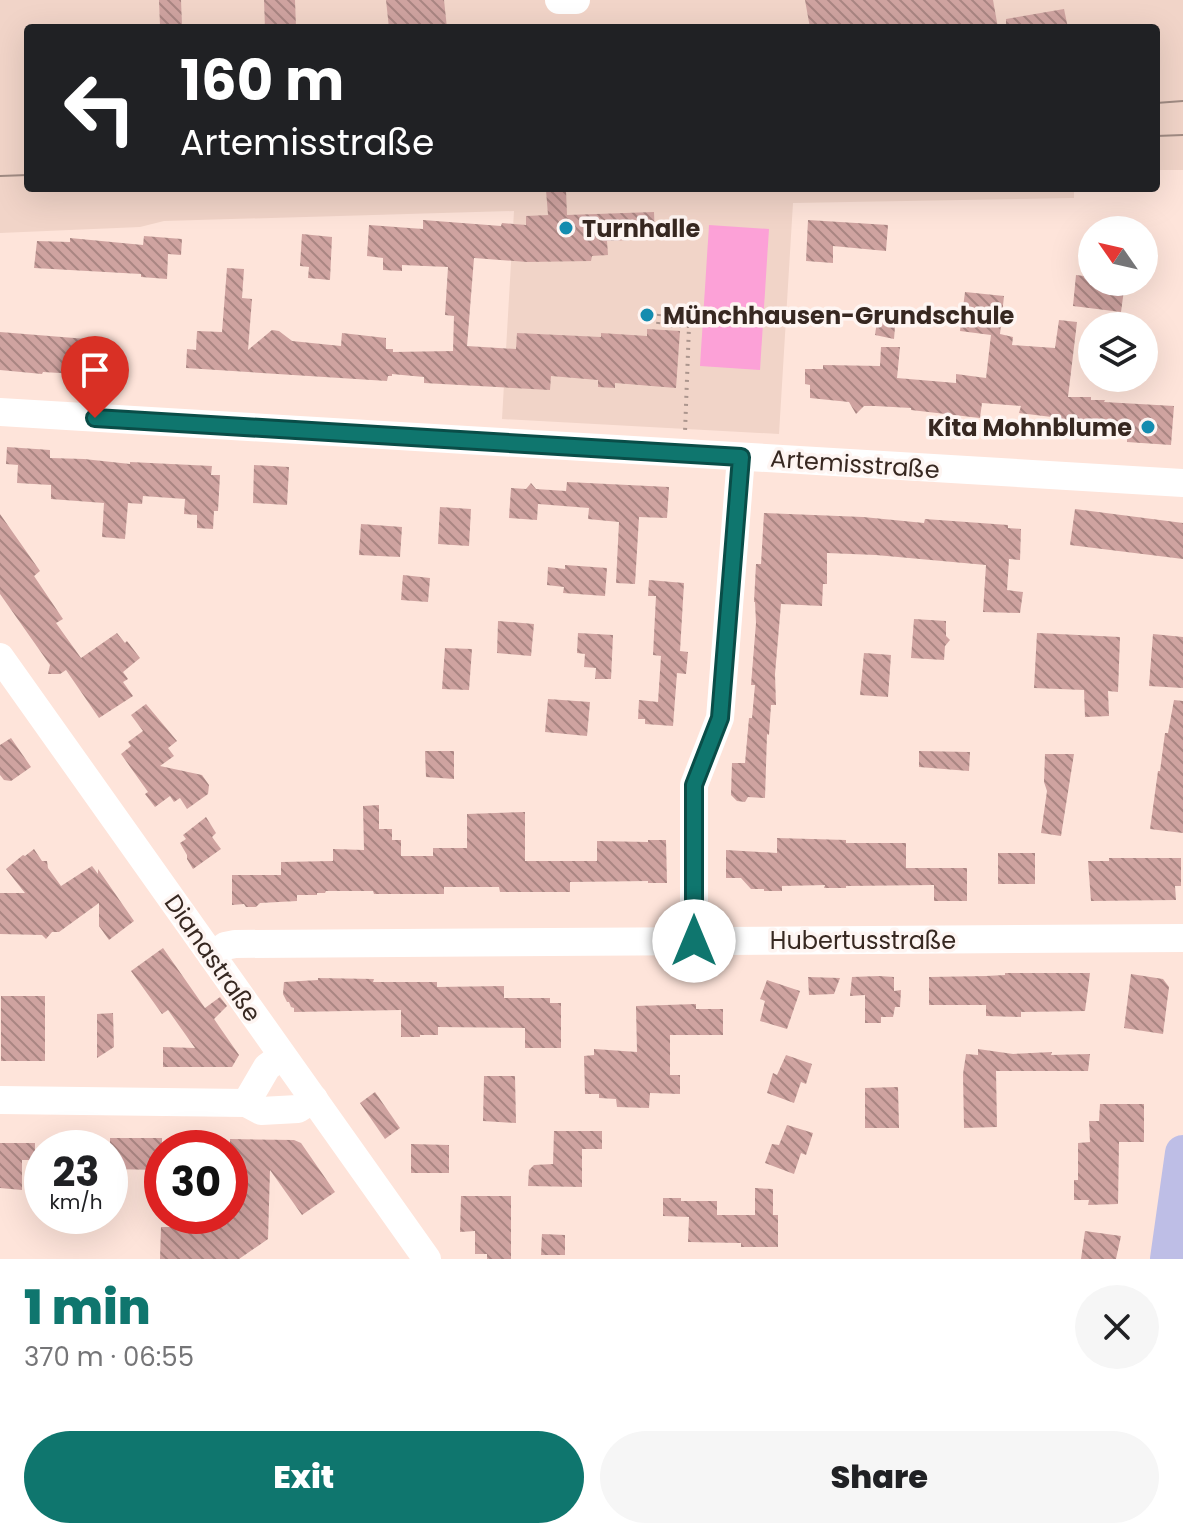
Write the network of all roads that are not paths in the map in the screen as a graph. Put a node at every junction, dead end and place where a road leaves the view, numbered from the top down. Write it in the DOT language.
graph roads {
  1 [pos="559,0"];
  2 [pos="576,0"];
  3 [pos="0,412"];
  4 [pos="741,457"];
  5 [pos="1183,483"];
  6 [pos="0,657"];
  7 [pos="1183,938"];
  8 [pos="694,941"];
  9 [pos="212,956"];
  10 [pos="282,1056"];
  11 [pos="314,1099"];
  12 [pos="0,1100"];
  13 [pos="246,1103"];
  14 [pos="1183,1153"];
  15 [pos="1173,1258"];
  16 [pos="427,1259"];
  1 -- 2 [label="street"];
  3 -- 4 [label="street, Artemisstraße"];
  4 -- 5 [label="street, Artemisstraße"];
  4 -- 8 [label="street"];
  6 -- 9 [label="street, Dianastraße"];
  7 -- 8 [label="street, Hubertusstraße"];
  8 -- 9 [label="street, Hubertusstraße"];
  9 -- 10 [label="street, Dianastraße"];
  10 -- 11 [label="street, Dianastraße"];
  10 -- 13 [label="street"];
  11 -- 13 [label="street"];
  11 -- 16 [label="street, Dianastraße"];
  12 -- 13 [label="street"];
  14 -- 15 [label="main road"];
}
